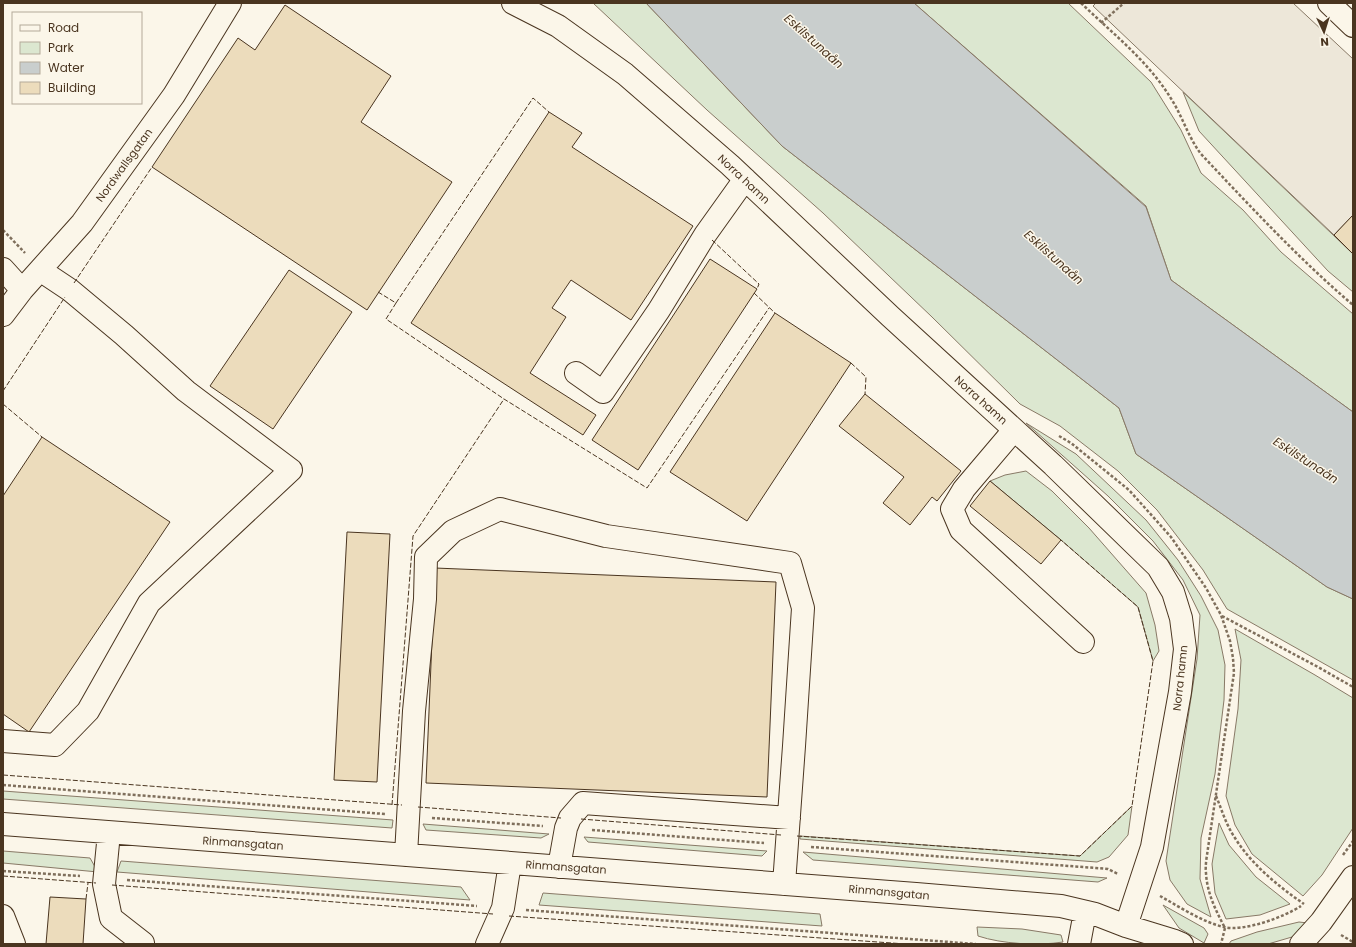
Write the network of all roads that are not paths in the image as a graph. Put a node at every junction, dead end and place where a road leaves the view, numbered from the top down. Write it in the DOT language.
graph roads {
  1 [pos="230,3"];
  2 [pos="513,3"];
  3 [pos="1329,3"];
  4 [pos="1353,26"];
  5 [pos="745,179"];
  6 [pos="3,270"];
  7 [pos="40,270"];
  8 [pos="22,290"];
  9 [pos="3,316"];
  10 [pos="576,373"];
  11 [pos="1014,430"];
  12 [pos="1083,642"];
  13 [pos="3,741"];
  14 [pos="789,818"];
  15 [pos="3,824"];
  16 [pos="109,833"];
  17 [pos="406,855"];
  18 [pos="510,863"];
  19 [pos="559,867"];
  20 [pos="1353,877"];
  21 [pos="784,884"];
  22 [pos="1085,912"];
  23 [pos="3,916"];
  24 [pos="1126,926"];
  25 [pos="143,943"];
  26 [pos="14,944"];
  27 [pos="487,944"];
  28 [pos="1079,944"];
  29 [pos="1145,944"];
  30 [pos="1182,944"];
  31 [pos="1301,944"];
  1 -- 7 [label="street, Nordwallsgatan"];
  2 -- 5 [label="street, Norra hamn"];
  3 -- 4 [label="street"];
  5 -- 10 [label="street"];
  5 -- 11 [label="street, Norra hamn"];
  6 -- 8 [label="street"];
  7 -- 8 [label="street, Nordwallsgatan"];
  7 -- 13 [label="street"];
  8 -- 9 [label="street, Nordwallsgatan"];
  11 -- 12 [label="street"];
  11 -- 24 [label="street, Norra hamn"];
  14 -- 17 [label="street"];
  14 -- 19 [label="street"];
  14 -- 21 [label="street"];
  15 -- 16 [label="street, Rinmansgatan"];
  16 -- 17 [label="street, Rinmansgatan"];
  16 -- 25 [label="street"];
  17 -- 18 [label="street, Rinmansgatan"];
  18 -- 19 [label="street, Rinmansgatan"];
  18 -- 27 [label="street"];
  19 -- 21 [label="street, Rinmansgatan"];
  20 -- 31 [label="street"];
  21 -- 22 [label="street, Rinmansgatan"];
  22 -- 24 [label="street, Rinmansgatan"];
  22 -- 28 [label="street"];
  23 -- 26 [label="street"];
  24 -- 29 [label="street, Rinmansgatan"];
  24 -- 30 [label="street, Rinmansgatan"];
}
